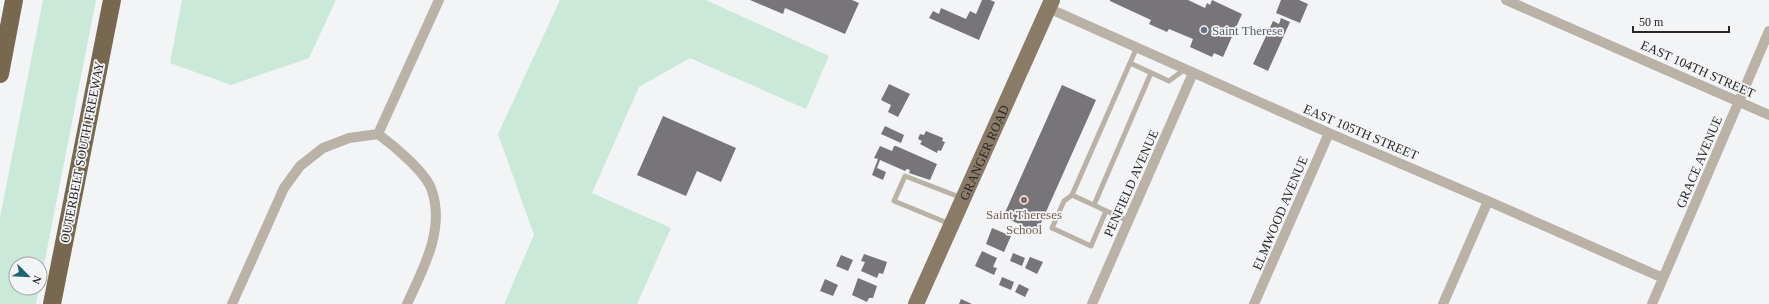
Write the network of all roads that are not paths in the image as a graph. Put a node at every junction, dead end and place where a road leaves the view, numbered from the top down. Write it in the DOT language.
graph roads {
  1 [pos="14,0"];
  2 [pos="112,0"];
  3 [pos="439,0"];
  4 [pos="1506,0"];
  5 [pos="1050,4"];
  6 [pos="1769,31"];
  7 [pos="1137,47"];
  8 [pos="1130,63"];
  9 [pos="1189,71"];
  10 [pos="1151,73"];
  11 [pos="0,74"];
  12 [pos="1739,101"];
  13 [pos="1769,115"];
  14 [pos="1329,133"];
  15 [pos="378,134"];
  16 [pos="1072,195"];
  17 [pos="963,198"];
  18 [pos="1488,201"];
  19 [pos="1094,205"];
  20 [pos="1106,211"];
  21 [pos="1128,221"];
  22 [pos="951,225"];
  23 [pos="1663,278"];
  24 [pos="52,304"];
  25 [pos="232,304"];
  26 [pos="407,304"];
  27 [pos="916,304"];
  28 [pos="1092,304"];
  29 [pos="1254,304"];
  30 [pos="1443,304"];
  31 [pos="1652,304"];
  1 -- 11 [label="highway"];
  2 -- 24 [label="highway, OUTERBELT SOUTH FREEWAY"];
  3 -- 15 [label="street"];
  4 -- 12 [label="street, EAST 104TH STREET"];
  5 -- 7 [label="street, EAST 105TH STREET"];
  5 -- 17 [label="main road, GRANGER ROAD"];
  6 -- 12 [label="street, GRACE AVENUE"];
  7 -- 8 [label="lane"];
  7 -- 9 [label="street, EAST 105TH STREET"];
  8 -- 10 [label="lane"];
  8 -- 16 [label="lane"];
  9 -- 10 [label="lane"];
  9 -- 14 [label="street, EAST 105TH STREET"];
  9 -- 21 [label="street, PENFIELD AVENUE"];
  10 -- 19 [label="lane"];
  12 -- 13 [label="street, EAST 104TH STREET"];
  12 -- 23 [label="street, GRACE AVENUE"];
  14 -- 18 [label="street, EAST 105TH STREET"];
  14 -- 29 [label="street, ELMWOOD AVENUE"];
  15 -- 25 [label="street"];
  15 -- 26 [label="street"];
  16 -- 19 [label="lane"];
  16 -- 20 [label="lane"];
  17 -- 22 [label="main road, GRANGER ROAD"];
  17 -- 22 [label="lane"];
  18 -- 23 [label="street, EAST 105TH STREET"];
  18 -- 30 [label="street"];
  19 -- 20 [label="lane"];
  20 -- 21 [label="lane"];
  21 -- 28 [label="street, PENFIELD AVENUE"];
  22 -- 27 [label="main road, GRANGER ROAD"];
  23 -- 31 [label="street, GRACE AVENUE"];
}
